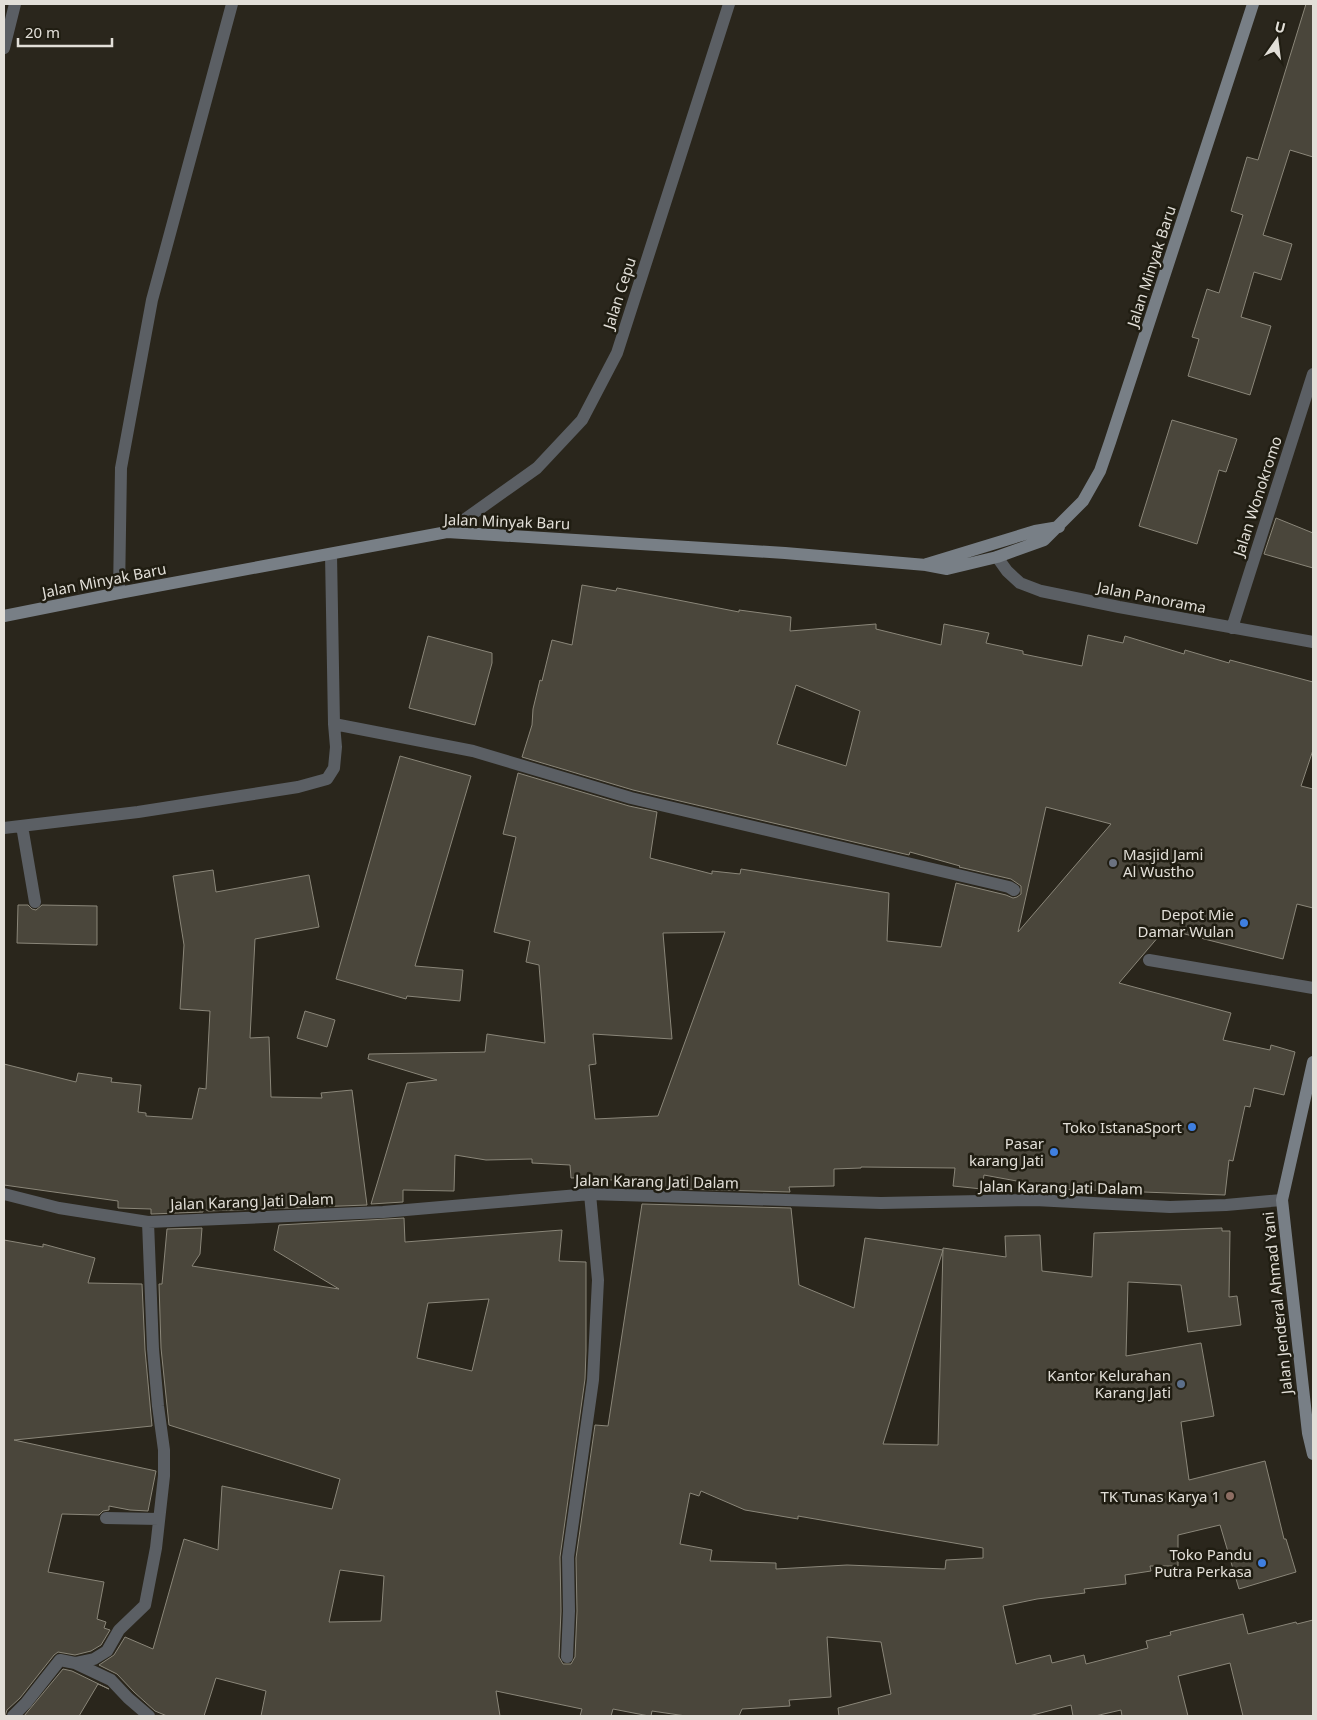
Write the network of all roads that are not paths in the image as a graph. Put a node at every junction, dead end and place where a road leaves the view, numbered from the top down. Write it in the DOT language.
graph roads {
  1 [pos="15,4"];
  2 [pos="232,4"];
  3 [pos="729,4"];
  4 [pos="1253,4"];
  5 [pos="4,48"];
  6 [pos="1313,374"];
  7 [pos="1059,527"];
  8 [pos="447,532"];
  9 [pos="331,554"];
  10 [pos="997,557"];
  11 [pos="926,565"];
  12 [pos="120,593"];
  13 [pos="4,616"];
  14 [pos="1232,628"];
  15 [pos="1313,642"];
  16 [pos="334,724"];
  17 [pos="22,826"];
  18 [pos="4,828"];
  19 [pos="1014,890"];
  20 [pos="36,902"];
  21 [pos="1149,960"];
  22 [pos="1313,988"];
  23 [pos="1313,1062"];
  24 [pos="4,1194"];
  25 [pos="590,1194"];
  26 [pos="1282,1200"];
  27 [pos="148,1222"];
  28 [pos="1313,1454"];
  29 [pos="106,1518"];
  30 [pos="159,1519"];
  31 [pos="567,1657"];
  32 [pos="75,1663"];
  33 [pos="13,1716"];
  34 [pos="150,1716"];
  1 -- 5 [label="street"];
  2 -- 12 [label="street"];
  3 -- 8 [label="street, Jalan Cepu"];
  4 -- 7 [label="main road, Jalan Minyak Baru"];
  6 -- 14 [label="street, Jalan Wonokromo"];
  7 -- 10 [label="main road, Jalan Minyak Baru"];
  7 -- 11 [label="main road, Jalan Minyak Baru"];
  8 -- 9 [label="main road, Jalan Minyak Baru"];
  8 -- 11 [label="main road, Jalan Minyak Baru"];
  9 -- 12 [label="main road, Jalan Minyak Baru"];
  9 -- 16 [label="street"];
  10 -- 11 [label="main road, Jalan Minyak Baru"];
  10 -- 14 [label="street, Jalan Panorama"];
  12 -- 13 [label="main road, Jalan Minyak Baru"];
  14 -- 15 [label="street, Jalan Panorama"];
  16 -- 17 [label="street"];
  16 -- 19 [label="street"];
  17 -- 18 [label="street"];
  17 -- 20 [label="street"];
  21 -- 22 [label="street"];
  23 -- 26 [label="main road, Jalan Jenderal Ahmad Yani"];
  24 -- 27 [label="street, Jalan Karang Jati Dalam"];
  25 -- 26 [label="street, Jalan Karang Jati Dalam"];
  25 -- 27 [label="street, Jalan Karang Jati Dalam"];
  25 -- 31 [label="street"];
  26 -- 28 [label="main road, Jalan Jenderal Ahmad Yani"];
  27 -- 30 [label="street"];
  29 -- 30 [label="street"];
  30 -- 32 [label="street"];
  32 -- 33 [label="street"];
  32 -- 34 [label="street"];
}
